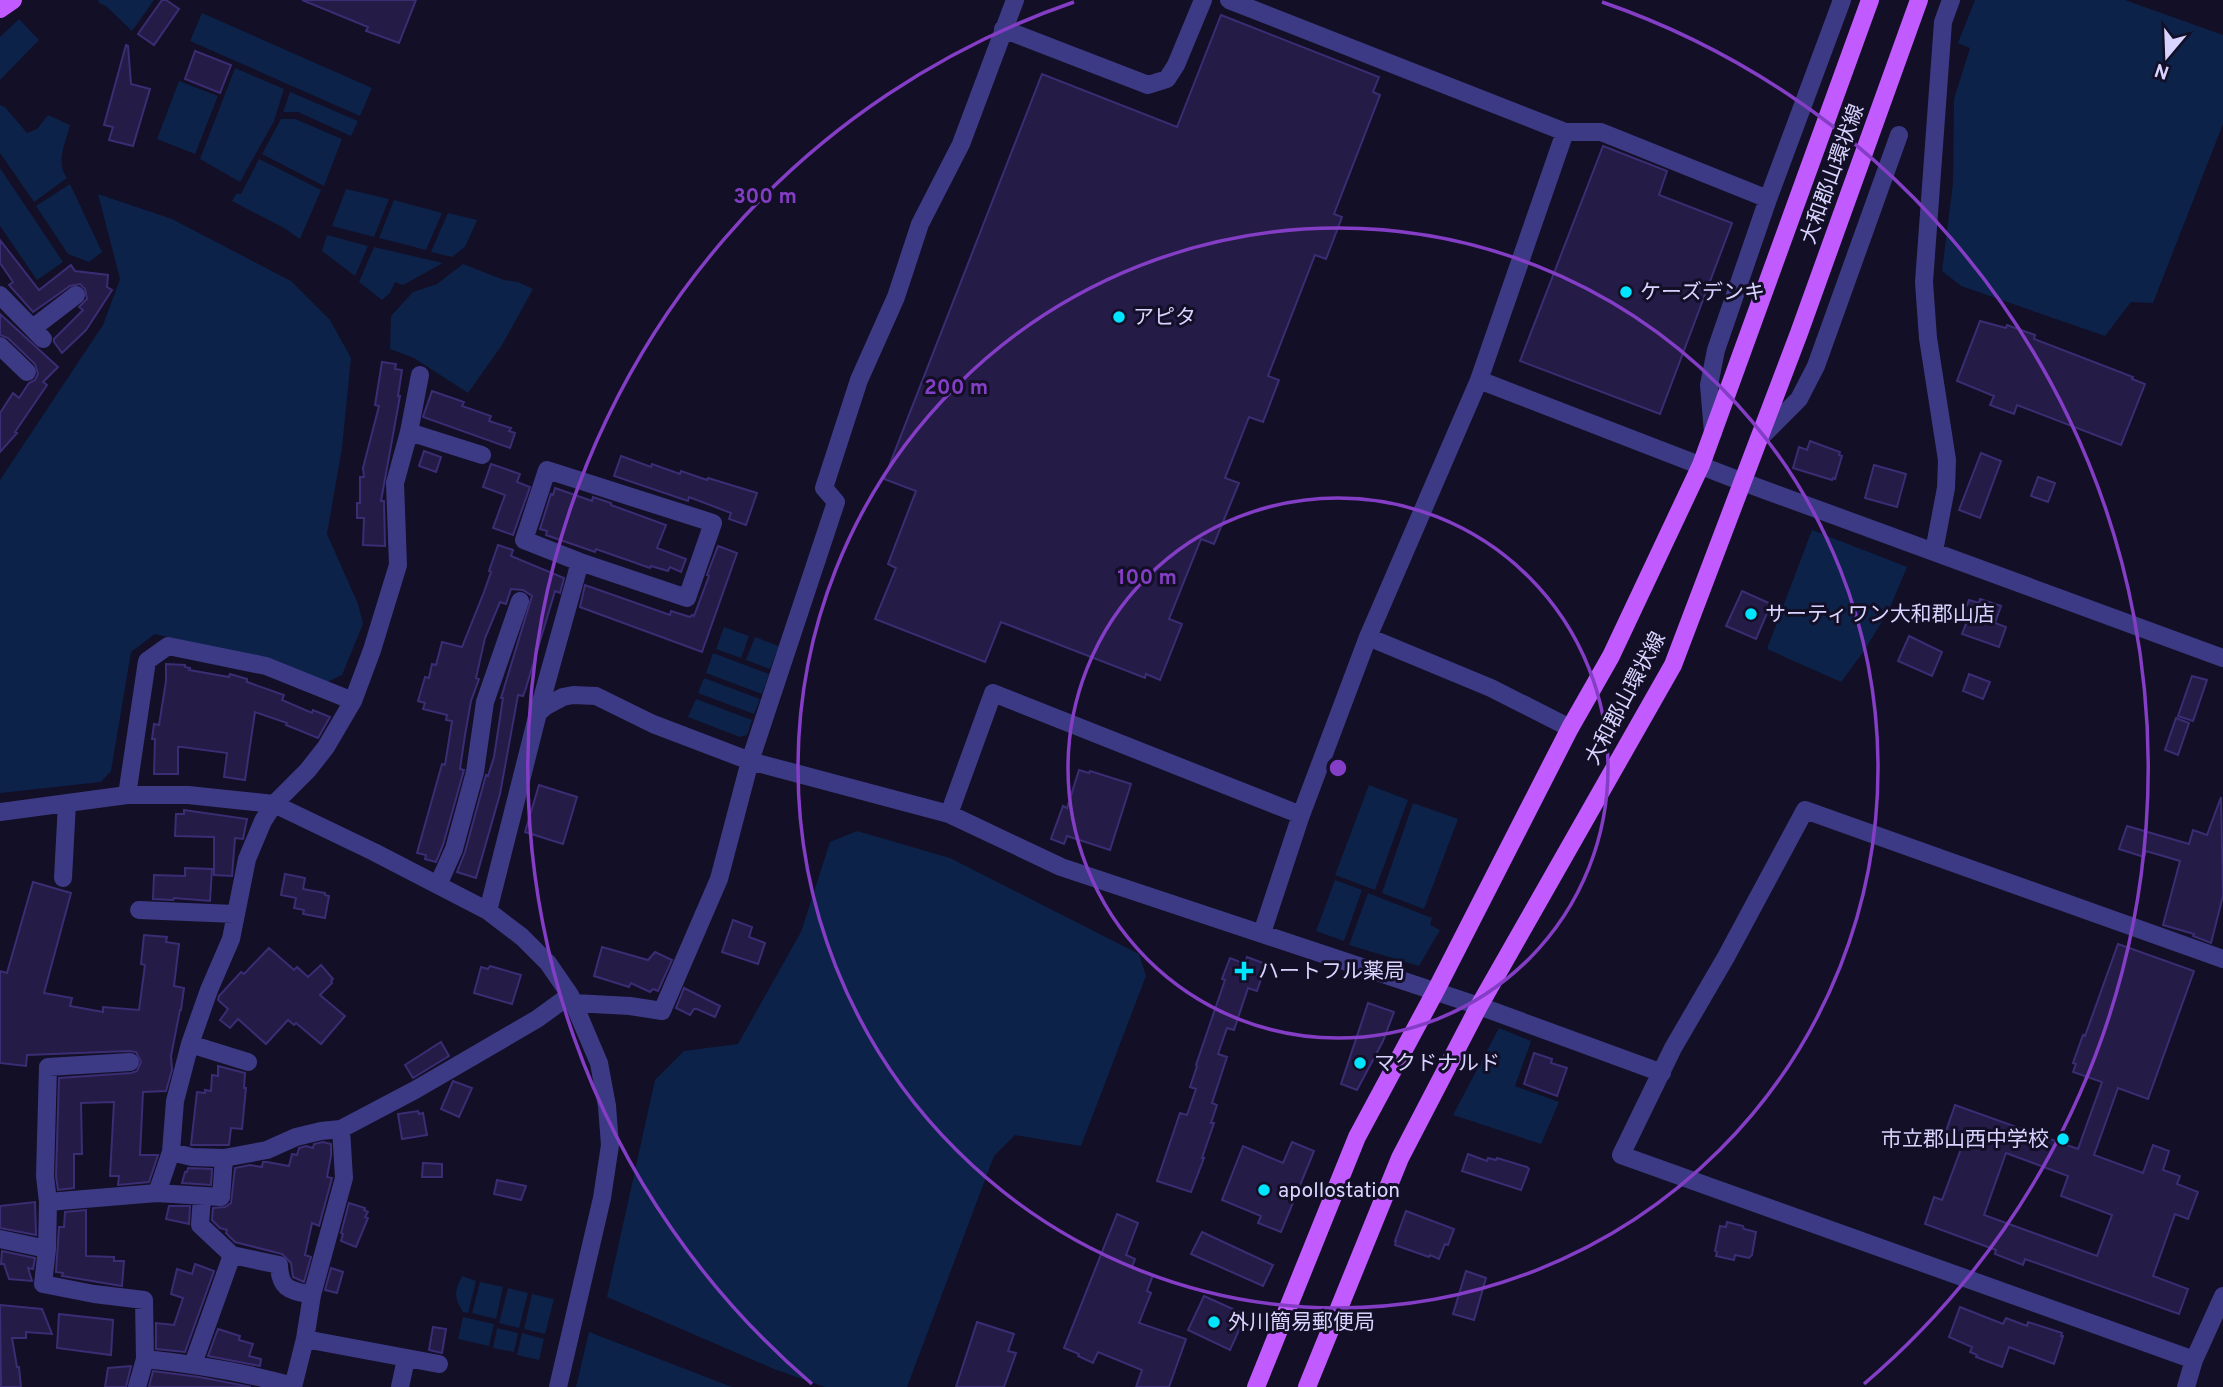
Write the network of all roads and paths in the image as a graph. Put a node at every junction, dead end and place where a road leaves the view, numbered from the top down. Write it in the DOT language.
graph roads {
  1 [pos="13,0"];
  2 [pos="1015,0"];
  3 [pos="1203,0"];
  4 [pos="1229,0"];
  5 [pos="1842,0"];
  6 [pos="1870,0"];
  7 [pos="1919,0"];
  8 [pos="1951,0"];
  9 [pos="0,9"];
  10 [pos="1003,29"];
  11 [pos="1565,132"];
  12 [pos="1899,135"];
  13 [pos="1768,199"];
  14 [pos="0,295"];
  15 [pos="76,295"];
  16 [pos="0,346"];
  17 [pos="27,372"];
  18 [pos="420,375"];
  19 [pos="1479,380"];
  20 [pos="409,432"];
  21 [pos="1713,433"];
  22 [pos="1759,439"];
  23 [pos="482,455"];
  24 [pos="1701,465"];
  25 [pos="1743,482"];
  26 [pos="1934,551"];
  27 [pos="580,562"];
  28 [pos="520,601"];
  29 [pos="1368,637"];
  30 [pos="555,656"];
  31 [pos="2223,659"];
  32 [pos="573,695"];
  33 [pos="353,701"];
  34 [pos="538,713"];
  35 [pos="1570,728"];
  36 [pos="750,761"];
  37 [pos="127,795"];
  38 [pos="67,803"];
  39 [pos="274,804"];
  40 [pos="0,812"];
  41 [pos="948,814"];
  42 [pos="1301,815"];
  43 [pos="64,878"];
  44 [pos="438,885"];
  45 [pos="139,910"];
  46 [pos="488,911"];
  47 [pos="236,914"];
  48 [pos="1262,933"];
  49 [pos="2222,956"];
  50 [pos="1435,992"];
  51 [pos="572,999"];
  52 [pos="1479,1006"];
  53 [pos="190,1044"];
  54 [pos="130,1062"];
  55 [pos="248,1062"];
  56 [pos="1662,1073"];
  57 [pos="341,1129"];
  58 [pos="171,1152"];
  59 [pos="224,1158"];
  60 [pos="157,1193"];
  61 [pos="202,1197"];
  62 [pos="48,1202"];
  63 [pos="0,1239"];
  64 [pos="47,1249"];
  65 [pos="232,1255"];
  66 [pos="312,1295"];
  67 [pos="2223,1296"];
  68 [pos="306,1339"];
  69 [pos="145,1359"];
  70 [pos="406,1359"];
  71 [pos="2194,1360"];
  72 [pos="193,1364"];
  73 [pos="439,1364"];
  74 [pos="293,1386"];
  75 [pos="137,1387"];
  76 [pos="400,1387"];
  77 [pos="558,1387"];
  78 [pos="1256,1387"];
  79 [pos="1307,1387"];
  80 [pos="2186,1387"];
  1 -- 9 [label="main road"];
  2 -- 10 [label="street"];
  3 -- 10 [label="street"];
  4 -- 11 [label="street"];
  5 -- 13 [label="street"];
  6 -- 21 [label="main road, 大和郡山環状線"];
  7 -- 22 [label="main road, 大和郡山環状線"];
  8 -- 26 [label="street"];
  10 -- 36 [label="street"];
  11 -- 13 [label="street"];
  11 -- 19 [label="street"];
  12 -- 22 [label="street"];
  13 -- 21 [label="street"];
  14 -- 15 [label="street"];
  16 -- 17 [label="street"];
  18 -- 20 [label="street"];
  19 -- 24 [label="street"];
  19 -- 29 [label="street"];
  20 -- 23 [label="street"];
  20 -- 33 [label="street"];
  21 -- 24 [label="main road, 大和郡山環状線"];
  22 -- 25 [label="main road, 大和郡山環状線"];
  24 -- 25 [label="street"];
  24 -- 35 [label="main road, 大和郡山環状線"];
  25 -- 26 [label="street"];
  25 -- 52 [label="main road, 大和郡山環状線"];
  26 -- 31 [label="street"];
  27 -- 27 [label="street"];
  27 -- 30 [label="street"];
  28 -- 44 [label="street"];
  29 -- 35 [label="street"];
  29 -- 42 [label="street"];
  30 -- 32 [label="street"];
  30 -- 34 [label="street"];
  32 -- 34 [label="street"];
  32 -- 36 [label="street"];
  33 -- 37 [label="street"];
  33 -- 39 [label="street"];
  34 -- 46 [label="street"];
  35 -- 50 [label="main road, 大和郡山環状線"];
  36 -- 41 [label="street"];
  36 -- 51 [label="street"];
  37 -- 38 [label="street"];
  37 -- 39 [label="street"];
  38 -- 40 [label="street"];
  38 -- 43 [label="street"];
  39 -- 44 [label="street"];
  39 -- 47 [label="street"];
  41 -- 42 [label="street"];
  41 -- 48 [label="street"];
  42 -- 48 [label="street"];
  44 -- 46 [label="street"];
  45 -- 47 [label="street"];
  46 -- 51 [label="street"];
  47 -- 53 [label="street"];
  48 -- 50 [label="street"];
  49 -- 56 [label="street"];
  50 -- 52 [label="street"];
  50 -- 78 [label="main road, 大和郡山環状線"];
  51 -- 57 [label="street"];
  51 -- 77 [label="street"];
  52 -- 56 [label="street"];
  52 -- 79 [label="main road, 大和郡山環状線"];
  53 -- 55 [label="street"];
  53 -- 58 [label="street"];
  54 -- 62 [label="street"];
  56 -- 71 [label="street"];
  57 -- 59 [label="street"];
  57 -- 66 [label="street"];
  58 -- 59 [label="street"];
  58 -- 60 [label="street"];
  59 -- 61 [label="street"];
  60 -- 61 [label="street"];
  60 -- 62 [label="street"];
  61 -- 65 [label="street"];
  62 -- 64 [label="street"];
  63 -- 64 [label="street"];
  64 -- 69 [label="street"];
  65 -- 66 [label="street"];
  65 -- 72 [label="street"];
  66 -- 68 [label="street"];
  67 -- 71 [label="street"];
  68 -- 70 [label="street"];
  68 -- 74 [label="street"];
  69 -- 72 [label="street"];
  69 -- 75 [label="street"];
  70 -- 73 [label="street"];
  70 -- 76 [label="street"];
  71 -- 80 [label="street"];
  72 -- 74 [label="street"];
}
